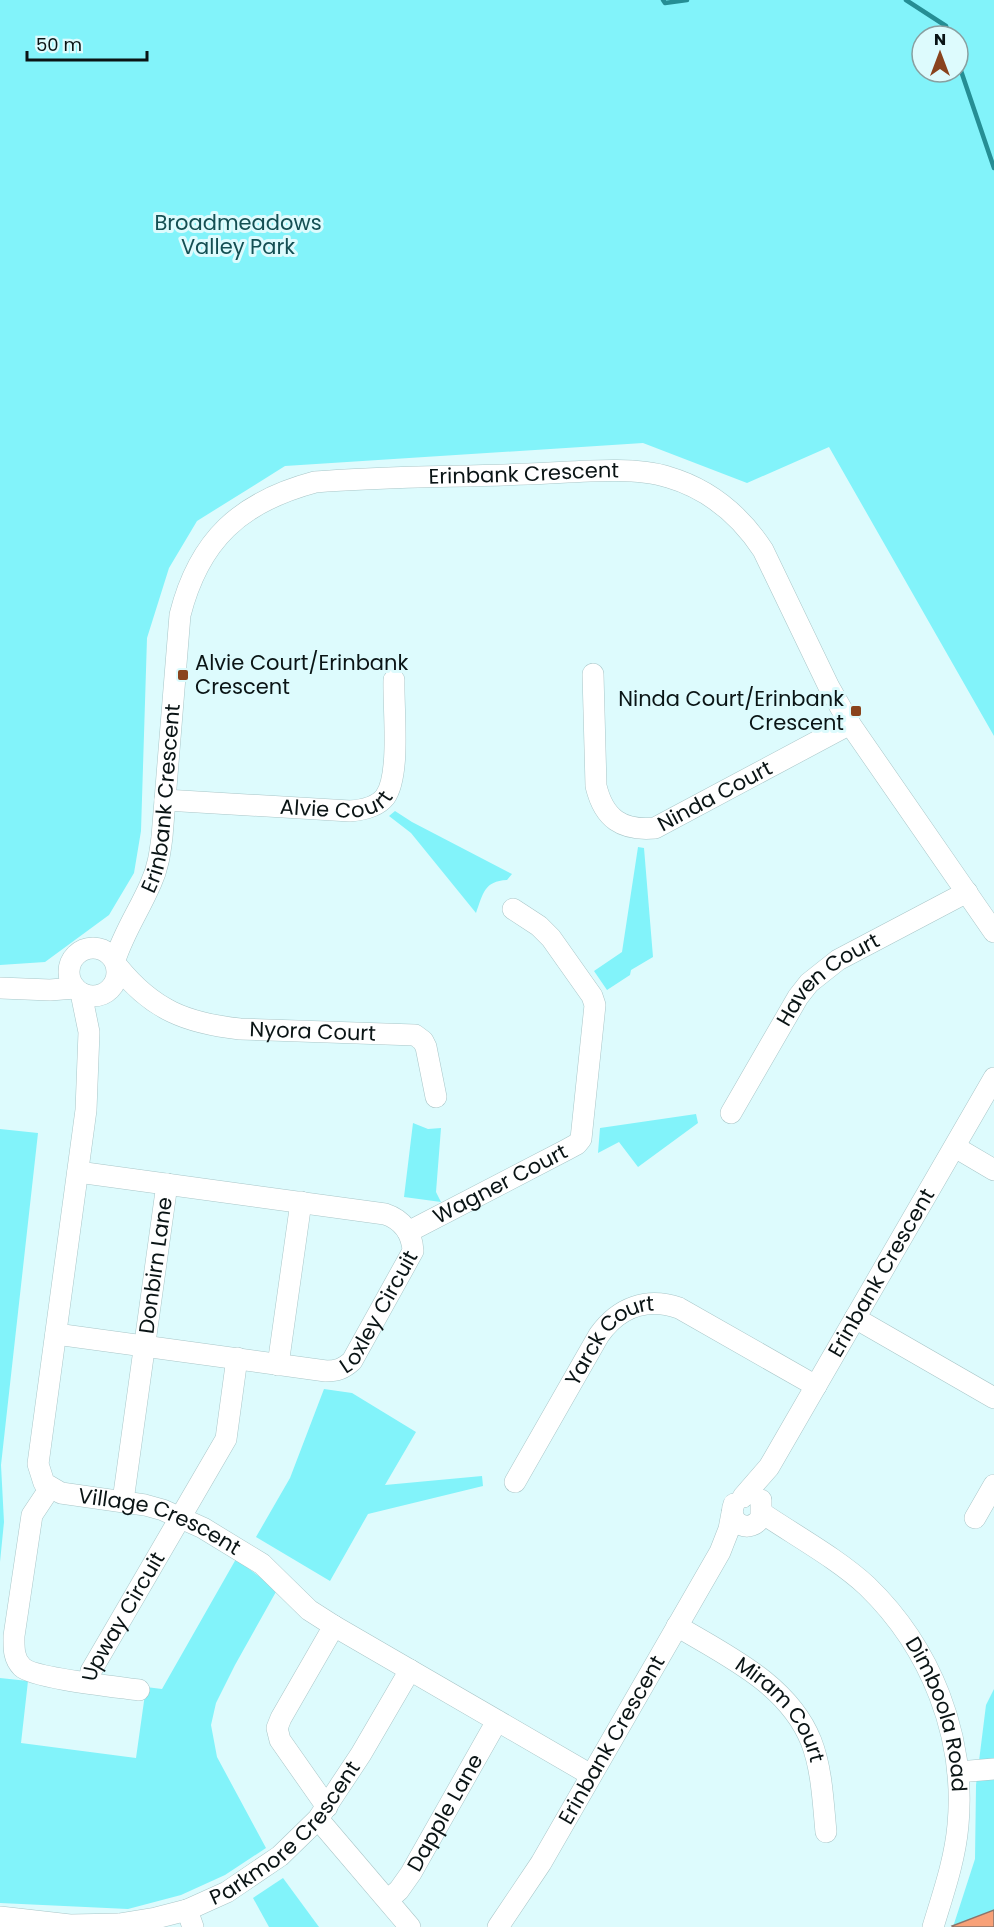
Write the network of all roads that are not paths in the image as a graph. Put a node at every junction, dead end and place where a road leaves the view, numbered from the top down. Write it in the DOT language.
graph roads {
  1 [pos="593,674"];
  2 [pos="394,680"];
  3 [pos="850,724"];
  4 [pos="165,800"];
  5 [pos="967,892"];
  6 [pos="513,909"];
  7 [pos="135,915"];
  8 [pos="994,932"];
  9 [pos="95,947"];
  10 [pos="116,964"];
  11 [pos="70,965"];
  12 [pos="7,988"];
  13 [pos="78,991"];
  14 [pos="106,992"];
  15 [pos="150,999"];
  16 [pos="89,1032"];
  17 [pos="994,1078"];
  18 [pos="436,1097"];
  19 [pos="731,1113"];
  20 [pos="954,1147"];
  21 [pos="994,1170"];
  22 [pos="78,1172"];
  23 [pos="167,1184"];
  24 [pos="302,1202"];
  25 [pos="408,1232"];
  26 [pos="855,1318"];
  27 [pos="56,1334"];
  28 [pos="144,1346"];
  29 [pos="237,1358"];
  30 [pos="278,1365"];
  31 [pos="816,1386"];
  32 [pos="994,1398"];
  33 [pos="515,1482"];
  34 [pos="994,1485"];
  35 [pos="50,1488"];
  36 [pos="123,1501"];
  37 [pos="749,1513"];
  38 [pos="180,1516"];
  39 [pos="975,1518"];
  40 [pos="334,1626"];
  41 [pos="677,1626"];
  42 [pos="410,1670"];
  43 [pos="89,1682"];
  44 [pos="139,1690"];
  45 [pos="497,1721"];
  46 [pos="994,1769"];
  47 [pos="958,1772"];
  48 [pos="591,1775"];
  49 [pos="323,1813"];
  50 [pos="826,1832"];
  51 [pos="388,1900"];
  52 [pos="0,1917"];
  53 [pos="190,1918"];
  54 [pos="507,1924"];
  55 [pos="70,1926"];
  56 [pos="410,1927"];
  57 [pos="933,1927"];
  1 -- 3 [label="street, Ninda Court"];
  2 -- 4 [label="street, Alvie Court"];
  3 -- 4 [label="street, Erinbank Crescent"];
  3 -- 5 [label="street, Erinbank Crescent"];
  4 -- 7 [label="street, Erinbank Crescent"];
  5 -- 8 [label="street, Erinbank Crescent"];
  5 -- 19 [label="street, Haven Court"];
  6 -- 25 [label="street, Wagner Court"];
  7 -- 9 [label="street, Erinbank Crescent"];
  7 -- 10 [label="street, Erinbank Crescent"];
  9 -- 10 [label="street"];
  9 -- 11 [label="street"];
  10 -- 14 [label="street"];
  10 -- 15 [label="street, Nyora Court"];
  11 -- 12 [label="street"];
  11 -- 13 [label="street"];
  12 -- 13 [label="street"];
  13 -- 14 [label="street"];
  13 -- 16 [label="street, Village Crescent"];
  14 -- 15 [label="street, Nyora Court"];
  14 -- 16 [label="street, Village Crescent"];
  15 -- 18 [label="street, Nyora Court"];
  16 -- 22 [label="street, Village Crescent"];
  17 -- 20 [label="street, Erinbank Crescent"];
  20 -- 21 [label="street"];
  20 -- 26 [label="street, Erinbank Crescent"];
  22 -- 23 [label="street, Loxley Circuit"];
  22 -- 27 [label="street, Village Crescent"];
  23 -- 24 [label="street, Loxley Circuit"];
  23 -- 28 [label="street, Donbirn Lane"];
  24 -- 25 [label="street, Loxley Circuit"];
  24 -- 30 [label="street"];
  25 -- 30 [label="street, Loxley Circuit"];
  26 -- 31 [label="street, Erinbank Crescent"];
  26 -- 32 [label="street"];
  27 -- 28 [label="street, Loxley Circuit"];
  27 -- 35 [label="street, Village Crescent"];
  28 -- 29 [label="street, Loxley Circuit"];
  28 -- 36 [label="street, Donbirn Lane"];
  29 -- 30 [label="street, Loxley Circuit"];
  29 -- 38 [label="street, Upway Circuit"];
  31 -- 33 [label="street, Yarck Court"];
  31 -- 37 [label="street, Erinbank Crescent"];
  34 -- 39 [label="street"];
  35 -- 36 [label="street, Village Crescent"];
  35 -- 43 [label="street, Upway Circuit"];
  36 -- 38 [label="street, Village Crescent"];
  37 -- 41 [label="street, Erinbank Crescent"];
  37 -- 47 [label="street, Dimboola Road"];
  38 -- 40 [label="street, Village Crescent"];
  38 -- 43 [label="street, Upway Circuit"];
  40 -- 42 [label="street, Village Crescent"];
  40 -- 49 [label="street"];
  41 -- 48 [label="street, Erinbank Crescent"];
  41 -- 50 [label="street, Miram Court"];
  42 -- 45 [label="street, Village Crescent"];
  42 -- 49 [label="street, Parkmore Crescent"];
  43 -- 44 [label="street"];
  45 -- 48 [label="street, Village Crescent"];
  45 -- 51 [label="street, Dapple Lane"];
  46 -- 47 [label="street"];
  47 -- 57 [label="street, Dimboola Road"];
  48 -- 54 [label="street, Erinbank Crescent"];
  49 -- 51 [label="street"];
  49 -- 53 [label="street, Parkmore Crescent"];
  51 -- 56 [label="street"];
  52 -- 55 [label="street, Parkmore Crescent"];
  53 -- 55 [label="street, Parkmore Crescent"];
}
